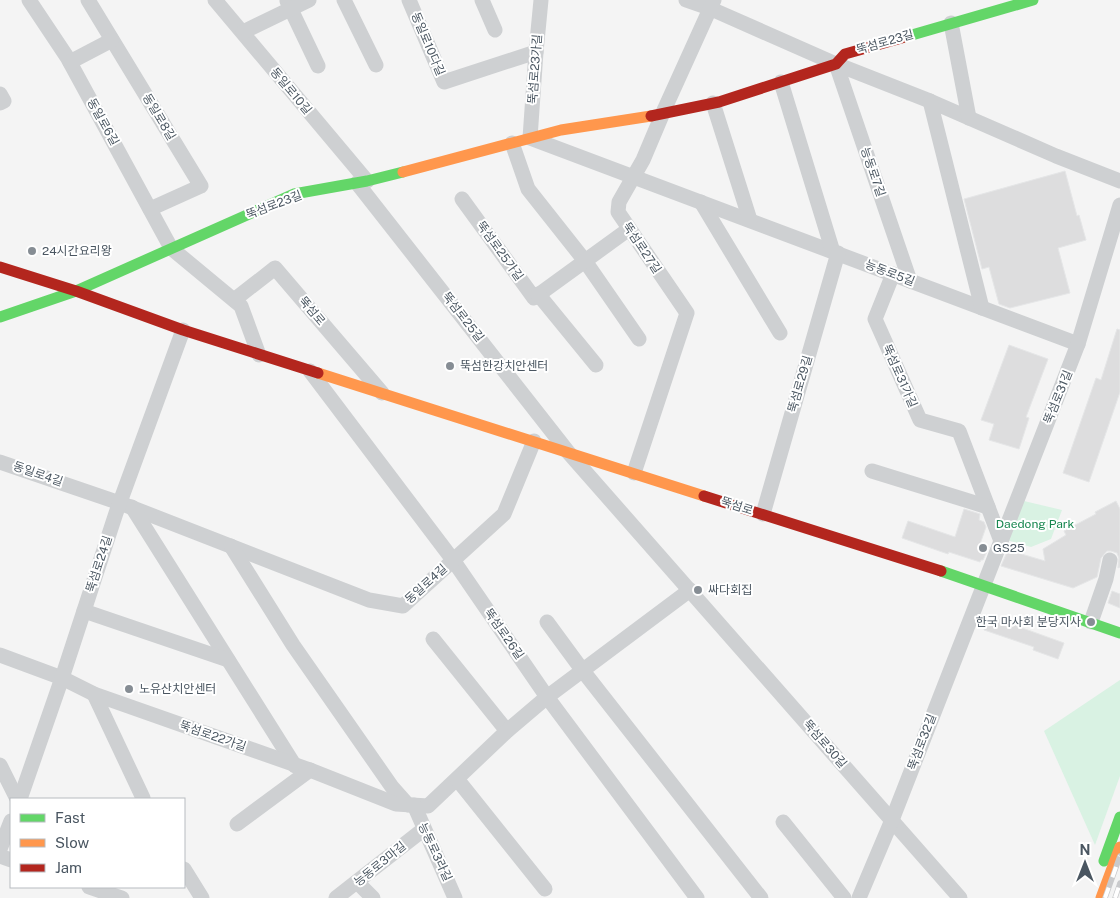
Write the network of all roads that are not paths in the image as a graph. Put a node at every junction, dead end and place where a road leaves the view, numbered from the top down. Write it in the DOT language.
graph roads {
  1 [pos="29,0"];
  2 [pos="88,0"];
  3 [pos="215,0"];
  4 [pos="309,0"];
  5 [pos="344,0"];
  6 [pos="409,0"];
  7 [pos="482,0"];
  8 [pos="541,0"];
  9 [pos="686,0"];
  10 [pos="1033,0"];
  11 [pos="289,4"];
  12 [pos="712,4"];
  13 [pos="951,23"];
  14 [pos="495,30"];
  15 [pos="243,32"];
  16 [pos="112,40"];
  17 [pos="536,52"];
  18 [pos="70,62"];
  19 [pos="836,64"];
  20 [pos="376,65"];
  21 [pos="318,66"];
  22 [pos="781,82"];
  23 [pos="0,94"];
  24 [pos="930,101"];
  25 [pos="0,103"];
  26 [pos="713,103"];
  27 [pos="662,114"];
  28 [pos="969,118"];
  29 [pos="530,138"];
  30 [pos="512,143"];
  31 [pos="634,176"];
  32 [pos="1120,181"];
  33 [pos="362,182"];
  34 [pos="462,199"];
  35 [pos="701,202"];
  36 [pos="1120,205"];
  37 [pos="150,209"];
  38 [pos="750,220"];
  39 [pos="629,229"];
  40 [pos="171,248"];
  41 [pos="835,252"];
  42 [pos="584,261"];
  43 [pos="0,267"];
  44 [pos="893,274"];
  45 [pos="910,281"];
  46 [pos="76,291"];
  47 [pos="538,294"];
  48 [pos="234,300"];
  49 [pos="982,308"];
  50 [pos="0,317"];
  51 [pos="183,330"];
  52 [pos="780,333"];
  53 [pos="639,339"];
  54 [pos="1078,344"];
  55 [pos="259,355"];
  56 [pos="596,365"];
  57 [pos="310,371"];
  58 [pos="382,394"];
  59 [pos="534,441"];
  60 [pos="568,452"];
  61 [pos="0,462"];
  62 [pos="872,471"];
  63 [pos="634,472"];
  64 [pos="126,505"];
  65 [pos="988,507"];
  66 [pos="763,514"];
  67 [pos="1001,541"];
  68 [pos="231,546"];
  69 [pos="453,560"];
  70 [pos="1110,560"];
  71 [pos="983,585"];
  72 [pos="690,590"];
  73 [pos="84,611"];
  74 [pos="547,622"];
  75 [pos="1091,622"];
  76 [pos="1120,633"];
  77 [pos="433,639"];
  78 [pos="0,655"];
  79 [pos="228,660"];
  80 [pos="583,670"];
  81 [pos="62,678"];
  82 [pos="94,694"];
  83 [pos="547,697"];
  84 [pos="507,731"];
  85 [pos="0,765"];
  86 [pos="303,768"];
  87 [pos="457,779"];
  88 [pos="17,798"];
  89 [pos="18,798"];
  90 [pos="143,798"];
  91 [pos="417,805"];
  92 [pos="1120,817"];
  93 [pos="892,820"];
  94 [pos="784,822"];
  95 [pos="10,824"];
  96 [pos="237,824"];
  97 [pos="424,829"];
  98 [pos="1120,847"];
  99 [pos="0,849"];
  100 [pos="185,871"];
  101 [pos="1120,877"];
  102 [pos="357,882"];
  103 [pos="92,888"];
  104 [pos="544,889"];
  105 [pos="122,898"];
  106 [pos="202,898"];
  107 [pos="336,898"];
  108 [pos="373,898"];
  109 [pos="455,898"];
  110 [pos="697,898"];
  111 [pos="761,898"];
  112 [pos="844,898"];
  113 [pos="859,898"];
  114 [pos="960,898"];
  115 [pos="1090,898"];
  116 [pos="1101,898"];
  117 [pos="1112,898"];
  1 -- 18 [label="street, 동일로6길"];
  2 -- 16 [label="street, 동일로8길"];
  3 -- 15 [label="street, 동일로10길"];
  4 -- 11 [label="street"];
  5 -- 20 [label="street"];
  6 -- 17 [label="street, 동일로10다길"];
  7 -- 14 [label="street"];
  8 -- 17 [label="street, 뚝섬로23가길"];
  9 -- 12 [label="street"];
  10 -- 13 [label="main road, 뚝섬로23길"];
  11 -- 15 [label="street"];
  11 -- 21 [label="street"];
  12 -- 19 [label="street"];
  12 -- 27 [label="street, 뚝섬로27길"];
  13 -- 19 [label="main road, 뚝섬로23길"];
  13 -- 28 [label="street"];
  15 -- 33 [label="street, 동일로10길"];
  16 -- 18 [label="street"];
  16 -- 37 [label="street, 동일로8길"];
  17 -- 29 [label="street, 뚝섬로23가길"];
  18 -- 37 [label="street, 동일로6길"];
  19 -- 22 [label="main road, 뚝섬로23길"];
  19 -- 24 [label="street"];
  19 -- 45 [label="street, 능동로7길"];
  22 -- 26 [label="main road, 뚝섬로23길"];
  22 -- 41 [label="street"];
  23 -- 25 [label="street"];
  24 -- 28 [label="street"];
  24 -- 49 [label="street"];
  26 -- 27 [label="main road, 뚝섬로23길"];
  26 -- 38 [label="street"];
  27 -- 29 [label="main road, 뚝섬로23길"];
  27 -- 31 [label="street, 뚝섬로27길"];
  28 -- 32 [label="street"];
  29 -- 30 [label="main road, 뚝섬로23길"];
  29 -- 31 [label="street, 능동로5길"];
  30 -- 33 [label="main road, 뚝섬로23길"];
  30 -- 42 [label="street"];
  31 -- 35 [label="street, 능동로5길"];
  31 -- 39 [label="street, 뚝섬로27길"];
  33 -- 40 [label="main road, 뚝섬로23길"];
  33 -- 60 [label="street, 뚝섬로25길"];
  34 -- 47 [label="street, 뚝섬로25가길"];
  35 -- 38 [label="street, 능동로5길"];
  35 -- 52 [label="street"];
  36 -- 54 [label="street, 뚝섬로31길"];
  37 -- 40 [label="street, 동일로6길"];
  38 -- 41 [label="street, 능동로5길"];
  39 -- 42 [label="street"];
  39 -- 63 [label="street, 뚝섬로27길"];
  40 -- 46 [label="main road, 뚝섬로23길"];
  40 -- 48 [label="street"];
  41 -- 44 [label="street, 능동로5길"];
  41 -- 66 [label="street, 뚝섬로29길"];
  42 -- 47 [label="street"];
  42 -- 53 [label="street"];
  43 -- 46 [label="main road, 뚝섬로"];
  44 -- 45 [label="street, 능동로5길"];
  44 -- 65 [label="street, 뚝섬로31가길"];
  45 -- 49 [label="street, 능동로5길"];
  46 -- 50 [label="main road"];
  46 -- 51 [label="main road, 뚝섬로"];
  47 -- 56 [label="street, 뚝섬로25가길"];
  48 -- 55 [label="street"];
  48 -- 58 [label="street, 뚝섬로"];
  49 -- 54 [label="street, 능동로5길"];
  51 -- 55 [label="main road, 뚝섬로"];
  51 -- 64 [label="street, 뚝섬로24길"];
  54 -- 67 [label="street, 뚝섬로31길"];
  55 -- 57 [label="main road, 뚝섬로"];
  57 -- 58 [label="main road, 뚝섬로"];
  57 -- 69 [label="street, 뚝섬로26길"];
  58 -- 59 [label="main road, 뚝섬로"];
  59 -- 60 [label="main road, 뚝섬로"];
  59 -- 69 [label="street, 동일로4길"];
  60 -- 63 [label="main road, 뚝섬로"];
  60 -- 72 [label="street, 뚝섬로30길"];
  61 -- 64 [label="street, 동일로4길"];
  62 -- 65 [label="street"];
  63 -- 66 [label="main road, 뚝섬로"];
  64 -- 68 [label="street, 동일로4길"];
  64 -- 73 [label="street, 뚝섬로24길"];
  64 -- 79 [label="street"];
  65 -- 67 [label="street, 뚝섬로31가길"];
  66 -- 71 [label="main road, 뚝섬로"];
  67 -- 71 [label="street, 뚝섬로31길"];
  68 -- 69 [label="street, 동일로4길"];
  68 -- 91 [label="street"];
  69 -- 83 [label="street, 뚝섬로26길"];
  70 -- 75 [label="street"];
  71 -- 75 [label="main road, 뚝섬로"];
  71 -- 93 [label="street, 뚝섬로32길"];
  72 -- 80 [label="street"];
  72 -- 93 [label="street, 뚝섬로30길"];
  73 -- 79 [label="street"];
  73 -- 81 [label="street, 뚝섬로24길"];
  74 -- 80 [label="street"];
  75 -- 76 [label="main road, 뚝섬로"];
  77 -- 84 [label="street"];
  78 -- 81 [label="street, 뚝섬로22가길"];
  79 -- 86 [label="street"];
  80 -- 83 [label="street"];
  80 -- 111 [label="street"];
  81 -- 82 [label="street, 뚝섬로22가길"];
  81 -- 89 [label="street, 뚝섬로24길"];
  82 -- 86 [label="street, 뚝섬로22가길"];
  82 -- 90 [label="street"];
  83 -- 84 [label="street"];
  83 -- 110 [label="street, 뚝섬로26길"];
  84 -- 87 [label="street"];
  85 -- 88 [label="street, 뚝섬로24길"];
  86 -- 91 [label="street, 뚝섬로22가길"];
  86 -- 96 [label="street"];
  87 -- 91 [label="street"];
  87 -- 104 [label="street"];
  91 -- 97 [label="street, 능동로3라길"];
  92 -- 115 [label="main road"];
  93 -- 113 [label="street, 뚝섬로32길"];
  93 -- 114 [label="street, 뚝섬로30길"];
  94 -- 112 [label="street"];
  95 -- 99 [label="street"];
  97 -- 102 [label="street, 능동로3마길"];
  97 -- 109 [label="street, 능동로3라길"];
  98 -- 116 [label="main road"];
  100 -- 106 [label="street"];
  101 -- 117 [label="main road"];
  102 -- 107 [label="street, 능동로3마길"];
  102 -- 108 [label="street"];
  103 -- 105 [label="street"];
}
